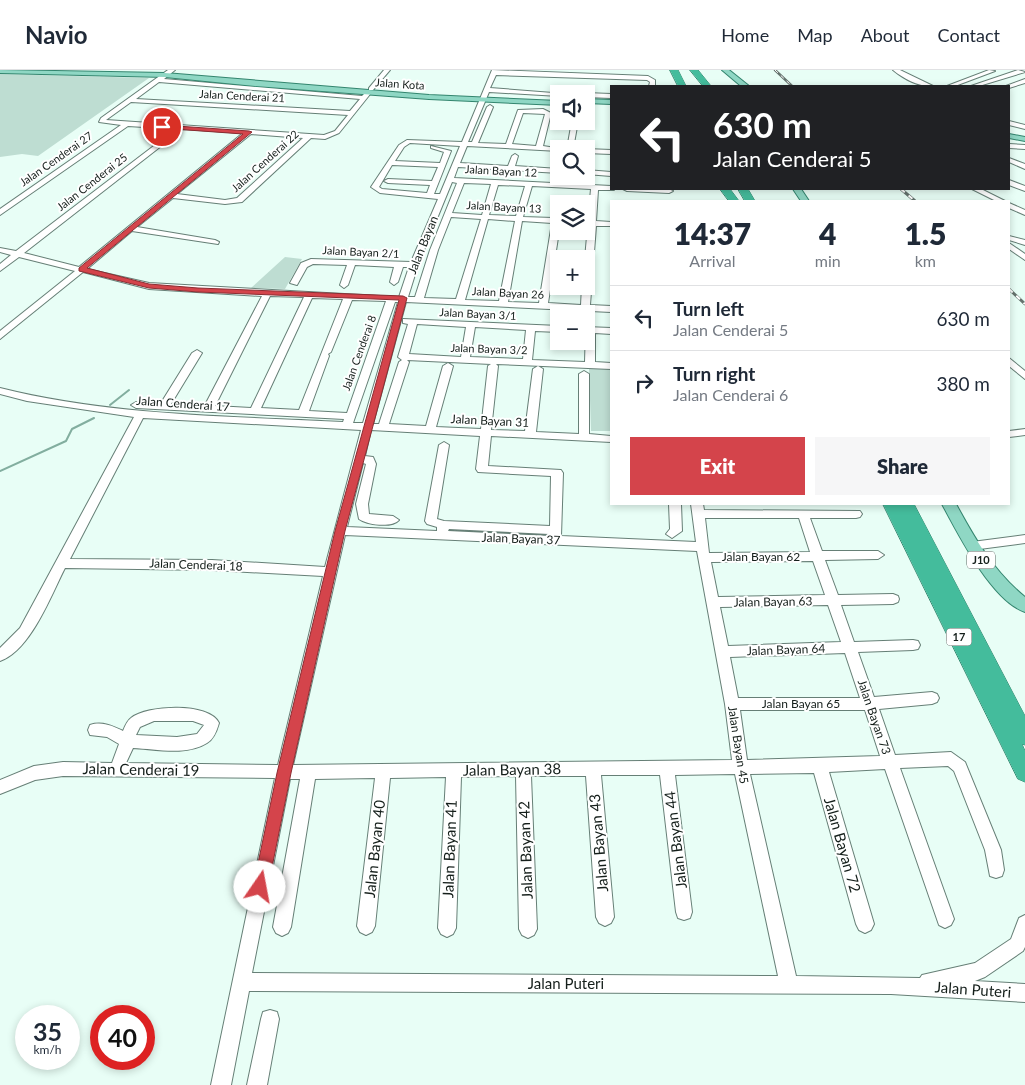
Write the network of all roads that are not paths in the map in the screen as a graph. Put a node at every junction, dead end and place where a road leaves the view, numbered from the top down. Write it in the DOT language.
graph roads {
  1 [pos="97,70"];
  2 [pos="387,70"];
  3 [pos="625,70"];
  4 [pos="674,70"];
  5 [pos="684,70"];
  6 [pos="694,70"];
  7 [pos="725,70"];
  8 [pos="896,70"];
  9 [pos="997,70"];
  10 [pos="1024,70"];
  11 [pos="0,71"];
  12 [pos="494,71"];
  13 [pos="169,72"];
  14 [pos="1025,74"];
  15 [pos="629,78"];
  16 [pos="158,80"];
  17 [pos="1025,82"];
  18 [pos="653,85"];
  19 [pos="682,85"];
  20 [pos="692,85"];
  21 [pos="705,85"];
  22 [pos="744,85"];
  23 [pos="927,85"];
  24 [pos="952,85"];
  25 [pos="977,85"];
  26 [pos="987,85"];
  27 [pos="1010,86"];
  28 [pos="368,93"];
  29 [pos="550,94"];
  30 [pos="484,95"];
  31 [pos="595,95"];
  32 [pos="610,96"];
  33 [pos="130,100"];
  34 [pos="504,100"];
  35 [pos="550,100"];
  36 [pos="550,101"];
  37 [pos="595,102"];
  38 [pos="610,103"];
  39 [pos="478,107"];
  40 [pos="490,108"];
  41 [pos="352,113"];
  42 [pos="1010,123"];
  43 [pos="124,125"];
  44 [pos="1025,126"];
  45 [pos="181,128"];
  46 [pos="249,132"];
  47 [pos="1010,134"];
  48 [pos="309,136"];
  49 [pos="1025,137"];
  50 [pos="464,144"];
  51 [pos="474,145"];
  52 [pos="400,146"];
  53 [pos="1010,146"];
  54 [pos="508,147"];
  55 [pos="1025,147"];
  56 [pos="539,148"];
  57 [pos="550,149"];
  58 [pos="595,151"];
  59 [pos="610,152"];
  60 [pos="515,156"];
  61 [pos="1010,160"];
  62 [pos="391,163"];
  63 [pos="442,165"];
  64 [pos="455,166"];
  65 [pos="1025,167"];
  66 [pos="511,168"];
  67 [pos="550,169"];
  68 [pos="449,180"];
  69 [pos="388,181"];
  70 [pos="461,181"];
  71 [pos="1010,182"];
  72 [pos="435,183"];
  73 [pos="495,183"];
  74 [pos="529,184"];
  75 [pos="550,185"];
  76 [pos="563,185"];
  77 [pos="595,187"];
  78 [pos="610,188"];
  79 [pos="1025,189"];
  80 [pos="669,190"];
  81 [pos="978,190"];
  82 [pos="628,191"];
  83 [pos="430,195"];
  84 [pos="561,195"];
  85 [pos="594,195"];
  86 [pos="172,196"];
  87 [pos="443,196"];
  88 [pos="999,200"];
  89 [pos="1010,202"];
  90 [pos="0,212"];
  91 [pos="1025,213"];
  92 [pos="448,215"];
  93 [pos="484,217"];
  94 [pos="519,219"];
  95 [pos="550,221"];
  96 [pos="595,223"];
  97 [pos="610,224"];
  98 [pos="132,229"];
  99 [pos="1010,238"];
  100 [pos="554,240"];
  101 [pos="588,240"];
  102 [pos="215,242"];
  103 [pos="1025,243"];
  104 [pos="1010,246"];
  105 [pos="0,250"];
  106 [pos="18,254"];
  107 [pos="1025,258"];
  108 [pos="352,262"];
  109 [pos="399,264"];
  110 [pos="414,265"];
  111 [pos="0,268"];
  112 [pos="82,269"];
  113 [pos="394,282"];
  114 [pos="294,283"];
  115 [pos="344,284"];
  116 [pos="268,292"];
  117 [pos="310,294"];
  118 [pos="349,296"];
  119 [pos="392,298"];
  120 [pos="403,298"];
  121 [pos="419,299"];
  122 [pos="460,302"];
  123 [pos="503,304"];
  124 [pos="585,305"];
  125 [pos="543,306"];
  126 [pos="550,306"];
  127 [pos="595,308"];
  128 [pos="610,309"];
  129 [pos="396,321"];
  130 [pos="413,322"];
  131 [pos="471,324"];
  132 [pos="531,327"];
  133 [pos="550,328"];
  134 [pos="595,330"];
  135 [pos="610,331"];
  136 [pos="0,336"];
  137 [pos="588,350"];
  138 [pos="197,353"];
  139 [pos="464,360"];
  140 [pos="404,362"];
  141 [pos="1010,362"];
  142 [pos="527,363"];
  143 [pos="448,366"];
  144 [pos="493,366"];
  145 [pos="610,366"];
  146 [pos="538,369"];
  147 [pos="587,370"];
  148 [pos="1025,376"];
  149 [pos="0,391"];
  150 [pos="164,406"];
  151 [pos="208,409"];
  152 [pos="138,410"];
  153 [pos="256,411"];
  154 [pos="303,413"];
  155 [pos="348,421"];
  156 [pos="367,426"];
  157 [pos="382,428"];
  158 [pos="430,430"];
  159 [pos="1025,432"];
  160 [pos="486,433"];
  161 [pos="1010,434"];
  162 [pos="530,435"];
  163 [pos="584,437"];
  164 [pos="610,438"];
  165 [pos="444,445"];
  166 [pos="358,459"];
  167 [pos="674,505"];
  168 [pos="892,505"];
  169 [pos="907,505"];
  170 [pos="950,505"];
  171 [pos="697,509"];
  172 [pos="803,514"];
  173 [pos="856,514"];
  174 [pos="393,520"];
  175 [pos="442,530"];
  176 [pos="340,531"];
  177 [pos="672,534"];
  178 [pos="554,535"];
  179 [pos="1025,539"];
  180 [pos="972,546"];
  181 [pos="703,553"];
  182 [pos="878,555"];
  183 [pos="818,557"];
  184 [pos="62,563"];
  185 [pos="330,572"];
  186 [pos="893,598"];
  187 [pos="834,601"];
  188 [pos="712,602"];
  189 [pos="1025,606"];
  190 [pos="913,645"];
  191 [pos="850,649"];
  192 [pos="722,652"];
  193 [pos="0,655"];
  194 [pos="932,698"];
  195 [pos="732,704"];
  196 [pos="870,704"];
  197 [pos="95,730"];
  198 [pos="1025,736"];
  199 [pos="128,741"];
  200 [pos="891,764"];
  201 [pos="820,766"];
  202 [pos="667,768"];
  203 [pos="741,768"];
  204 [pos="593,769"];
  205 [pos="116,770"];
  206 [pos="523,770"];
  207 [pos="454,771"];
  208 [pos="309,772"];
  209 [pos="383,772"];
  210 [pos="1025,772"];
  211 [pos="284,773"];
  212 [pos="0,787"];
  213 [pos="996,870"];
  214 [pos="684,912"];
  215 [pos="605,917"];
  216 [pos="945,919"];
  217 [pos="865,924"];
  218 [pos="1025,924"];
  219 [pos="366,926"];
  220 [pos="282,927"];
  221 [pos="447,928"];
  222 [pos="528,929"];
  223 [pos="241,982"];
  224 [pos="789,985"];
  225 [pos="891,985"];
  226 [pos="1025,994"];
  227 [pos="270,1019"];
  228 [pos="221,1085"];
  229 [pos="257,1085"];
  1 -- 13 [label="main road, Jalan Kota"];
  2 -- 28 [label="street"];
  3 -- 15 [label="street"];
  4 -- 19 [label="highway"];
  5 -- 20 [label="highway"];
  6 -- 21 [label="highway"];
  7 -- 22 [label="main road"];
  8 -- 23 [label="street"];
  9 -- 24 [label="street"];
  10 -- 25 [label="street"];
  11 -- 13 [label="main road, Jalan Kota"];
  12 -- 15 [label="street"];
  12 -- 30 [label="street, Jalan Bayan"];
  13 -- 16 [label="street"];
  13 -- 28 [label="main road, Jalan Kota"];
  14 -- 26 [label="street"];
  15 -- 18 [label="street"];
  16 -- 28 [label="street"];
  16 -- 33 [label="street"];
  17 -- 27 [label="street"];
  28 -- 30 [label="main road, Jalan Kota"];
  28 -- 41 [label="street"];
  29 -- 30 [label="street"];
  30 -- 34 [label="main road, Jalan Kota"];
  30 -- 35 [label="main road, Jalan Kota"];
  30 -- 39 [label="street, Jalan Bayan"];
  31 -- 32 [label="street"];
  33 -- 41 [label="street, Jalan Cenderai 21"];
  33 -- 43 [label="street"];
  34 -- 36 [label="main road, Jalan Kota"];
  34 -- 39 [label="main road"];
  37 -- 38 [label="main road"];
  39 -- 50 [label="street, Jalan Bayan"];
  40 -- 51 [label="street"];
  41 -- 48 [label="street"];
  42 -- 44 [label="street"];
  43 -- 45 [label="street"];
  43 -- 90 [label="street, Jalan Cenderai 27"];
  45 -- 46 [label="street"];
  45 -- 106 [label="street, Jalan Cenderai 25"];
  46 -- 48 [label="street"];
  46 -- 86 [label="street"];
  47 -- 49 [label="main road"];
  48 -- 86 [label="street, Jalan Cenderai 22"];
  50 -- 51 [label="street"];
  50 -- 52 [label="street"];
  50 -- 64 [label="street, Jalan Bayan"];
  51 -- 54 [label="street"];
  52 -- 62 [label="street"];
  52 -- 63 [label="street"];
  53 -- 55 [label="street"];
  54 -- 56 [label="street"];
  54 -- 56 [label="street"];
  56 -- 57 [label="street"];
  58 -- 59 [label="street"];
  60 -- 66 [label="street"];
  61 -- 65 [label="street"];
  62 -- 63 [label="street"];
  62 -- 83 [label="street"];
  63 -- 72 [label="street"];
  64 -- 66 [label="street"];
  64 -- 68 [label="street, Jalan Bayan"];
  66 -- 67 [label="street"];
  68 -- 70 [label="street, Jalan Bayan 12"];
  68 -- 87 [label="street, Jalan Bayan"];
  69 -- 72 [label="street"];
  70 -- 73 [label="street, Jalan Bayan 12"];
  70 -- 92 [label="street"];
  71 -- 79 [label="street"];
  72 -- 83 [label="street"];
  73 -- 74 [label="street, Jalan Bayan 12"];
  73 -- 93 [label="street"];
  74 -- 75 [label="street, Jalan Bayan 12"];
  74 -- 94 [label="street"];
  76 -- 77 [label="street, Jalan Bayan 12"];
  76 -- 84 [label="street"];
  77 -- 78 [label="street, Jalan Bayan 12"];
  77 -- 85 [label="street"];
  80 -- 82 [label="street"];
  81 -- 88 [label="street"];
  83 -- 87 [label="street"];
  86 -- 98 [label="street"];
  87 -- 110 [label="street, Jalan Bayan"];
  89 -- 91 [label="street"];
  92 -- 93 [label="street, Jalan Bayam 13"];
  92 -- 121 [label="street"];
  93 -- 94 [label="street, Jalan Bayam 13"];
  93 -- 122 [label="street"];
  94 -- 95 [label="street, Jalan Bayam 13"];
  94 -- 123 [label="street"];
  96 -- 97 [label="street"];
  98 -- 102 [label="street"];
  98 -- 112 [label="street"];
  99 -- 103 [label="street"];
  100 -- 125 [label="street"];
  101 -- 124 [label="street"];
  104 -- 107 [label="street"];
  105 -- 106 [label="street, Jalan Bayan 26"];
  106 -- 111 [label="street, Jalan Cenderai 25"];
  106 -- 112 [label="street, Jalan Bayan 26"];
  108 -- 109 [label="street, Jalan Bayan 2/1"];
  108 -- 114 [label="street, Jalan Bayan 2/1"];
  108 -- 115 [label="street"];
  109 -- 110 [label="street, Jalan Bayan 2/1"];
  109 -- 113 [label="street"];
  110 -- 120 [label="street, Jalan Bayan"];
  112 -- 116 [label="street, Jalan Bayan 26"];
  112 -- 136 [label="street"];
  116 -- 117 [label="street, Jalan Bayan 26"];
  116 -- 151 [label="street"];
  117 -- 118 [label="street, Jalan Bayan 26"];
  117 -- 153 [label="street"];
  118 -- 119 [label="street, Jalan Bayan 26"];
  118 -- 154 [label="street"];
  119 -- 120 [label="street, Jalan Bayan 26"];
  119 -- 155 [label="street, Jalan Cenderai 8"];
  120 -- 121 [label="street, Jalan Bayan 26"];
  120 -- 129 [label="street, Jalan Bayan"];
  121 -- 122 [label="street, Jalan Bayan 26"];
  122 -- 123 [label="street, Jalan Bayan 26"];
  123 -- 125 [label="street, Jalan Bayan 26"];
  125 -- 126 [label="street, Jalan Bayan 26"];
  127 -- 128 [label="street, Jalan Bayan 26"];
  129 -- 130 [label="street, Jalan Bayan 3/1"];
  129 -- 156 [label="street, Jalan Bayan"];
  130 -- 131 [label="street, Jalan Bayan 3/1"];
  130 -- 139 [label="street, Jalan Bayan 3/2"];
  131 -- 132 [label="street, Jalan Bayan 3/1"];
  131 -- 139 [label="street"];
  132 -- 133 [label="street, Jalan Bayan 3/1"];
  132 -- 142 [label="street"];
  134 -- 135 [label="street"];
  137 -- 147 [label="street"];
  138 -- 150 [label="street"];
  139 -- 142 [label="street, Jalan Bayan 3/2"];
  140 -- 157 [label="street"];
  141 -- 148 [label="street"];
  142 -- 147 [label="street, Jalan Bayan 3/2"];
  143 -- 158 [label="street"];
  144 -- 160 [label="street"];
  145 -- 147 [label="street, Jalan Bayan 3/2"];
  146 -- 162 [label="street"];
  147 -- 163 [label="street"];
  149 -- 152 [label="street, Jalan Cenderai 17"];
  150 -- 151 [label="street"];
  150 -- 152 [label="street"];
  151 -- 153 [label="street"];
  152 -- 155 [label="street, Jalan Cenderai 17"];
  152 -- 184 [label="street"];
  153 -- 154 [label="street"];
  154 -- 155 [label="street"];
  155 -- 156 [label="street, Jalan Cenderai 17"];
  156 -- 157 [label="street, Jalan Bayan 31"];
  156 -- 166 [label="street, Jalan Bayan"];
  157 -- 158 [label="street, Jalan Bayan 31"];
  158 -- 160 [label="street, Jalan Bayan 31"];
  159 -- 161 [label="street"];
  160 -- 162 [label="street, Jalan Bayan 31"];
  160 -- 178 [label="street"];
  162 -- 163 [label="street, Jalan Bayan 31"];
  163 -- 164 [label="street, Jalan Bayan 31"];
  165 -- 175 [label="street"];
  166 -- 174 [label="street"];
  166 -- 176 [label="street, Jalan Bayan"];
  167 -- 177 [label="street"];
  168 -- 210 [label="highway, 17"];
  169 -- 198 [label="highway, 17"];
  170 -- 180 [label="main road, J10"];
  171 -- 172 [label="street"];
  171 -- 181 [label="street, Jalan Bayan 45"];
  172 -- 173 [label="street"];
  172 -- 183 [label="street, Jalan Bayan 73"];
  175 -- 176 [label="street, Jalan Bayan 37"];
  175 -- 178 [label="street, Jalan Bayan 37"];
  176 -- 185 [label="street, Jalan Bayan"];
  178 -- 181 [label="street, Jalan Bayan 37"];
  179 -- 180 [label="street"];
  180 -- 189 [label="main road, J10"];
  181 -- 183 [label="street, Jalan Bayan 62"];
  181 -- 188 [label="street, Jalan Bayan 45"];
  182 -- 183 [label="street, Jalan Bayan 62"];
  183 -- 187 [label="street, Jalan Bayan 73"];
  184 -- 185 [label="street, Jalan Cenderai 18"];
  184 -- 193 [label="street"];
  185 -- 211 [label="street, Jalan Bayan"];
  186 -- 187 [label="street, Jalan Bayan 63"];
  187 -- 188 [label="street, Jalan Bayan 63"];
  187 -- 191 [label="street, Jalan Bayan 73"];
  188 -- 192 [label="street, Jalan Bayan 45"];
  190 -- 191 [label="street, Jalan Bayan 64"];
  191 -- 192 [label="street, Jalan Bayan 64"];
  191 -- 196 [label="street, Jalan Bayan 73"];
  192 -- 195 [label="street, Jalan Bayan 45"];
  194 -- 196 [label="street, Jalan Bayan 65"];
  195 -- 196 [label="street, Jalan Bayan 65"];
  195 -- 203 [label="street, Jalan Bayan 45"];
  196 -- 200 [label="street, Jalan Bayan 73"];
  197 -- 199 [label="street"];
  199 -- 199 [label="street"];
  199 -- 205 [label="street"];
  200 -- 201 [label="street, Jalan Bayan 38"];
  200 -- 213 [label="street, Jalan Bayan 38"];
  200 -- 216 [label="street, Jalan Bayan 73"];
  201 -- 203 [label="street, Jalan Bayan 38"];
  201 -- 217 [label="street, Jalan Bayan 72"];
  202 -- 203 [label="street, Jalan Bayan 38"];
  202 -- 204 [label="street, Jalan Bayan 38"];
  202 -- 214 [label="street, Jalan Bayan 44"];
  203 -- 224 [label="street, Jalan Bayan 45"];
  204 -- 206 [label="street, Jalan Bayan 38"];
  204 -- 215 [label="street, Jalan Bayan 43"];
  205 -- 211 [label="street, Jalan Cenderai 19"];
  205 -- 212 [label="street, Jalan Cenderai 19"];
  206 -- 207 [label="street, Jalan Bayan 38"];
  206 -- 222 [label="street, Jalan Bayan 42"];
  207 -- 209 [label="street, Jalan Bayan 38"];
  207 -- 221 [label="street, Jalan Bayan 41"];
  208 -- 209 [label="street, Jalan Bayan 38"];
  208 -- 211 [label="street, Jalan Bayan 38"];
  208 -- 220 [label="street"];
  209 -- 219 [label="street, Jalan Bayan 40"];
  211 -- 223 [label="street, Jalan Bayan"];
  218 -- 225 [label="street, Jalan Puteri"];
  223 -- 224 [label="street, Jalan Puteri"];
  223 -- 228 [label="street, Jalan Bayan"];
  224 -- 225 [label="street, Jalan Puteri"];
  225 -- 226 [label="street, Jalan Puteri"];
  227 -- 229 [label="street"];
}
